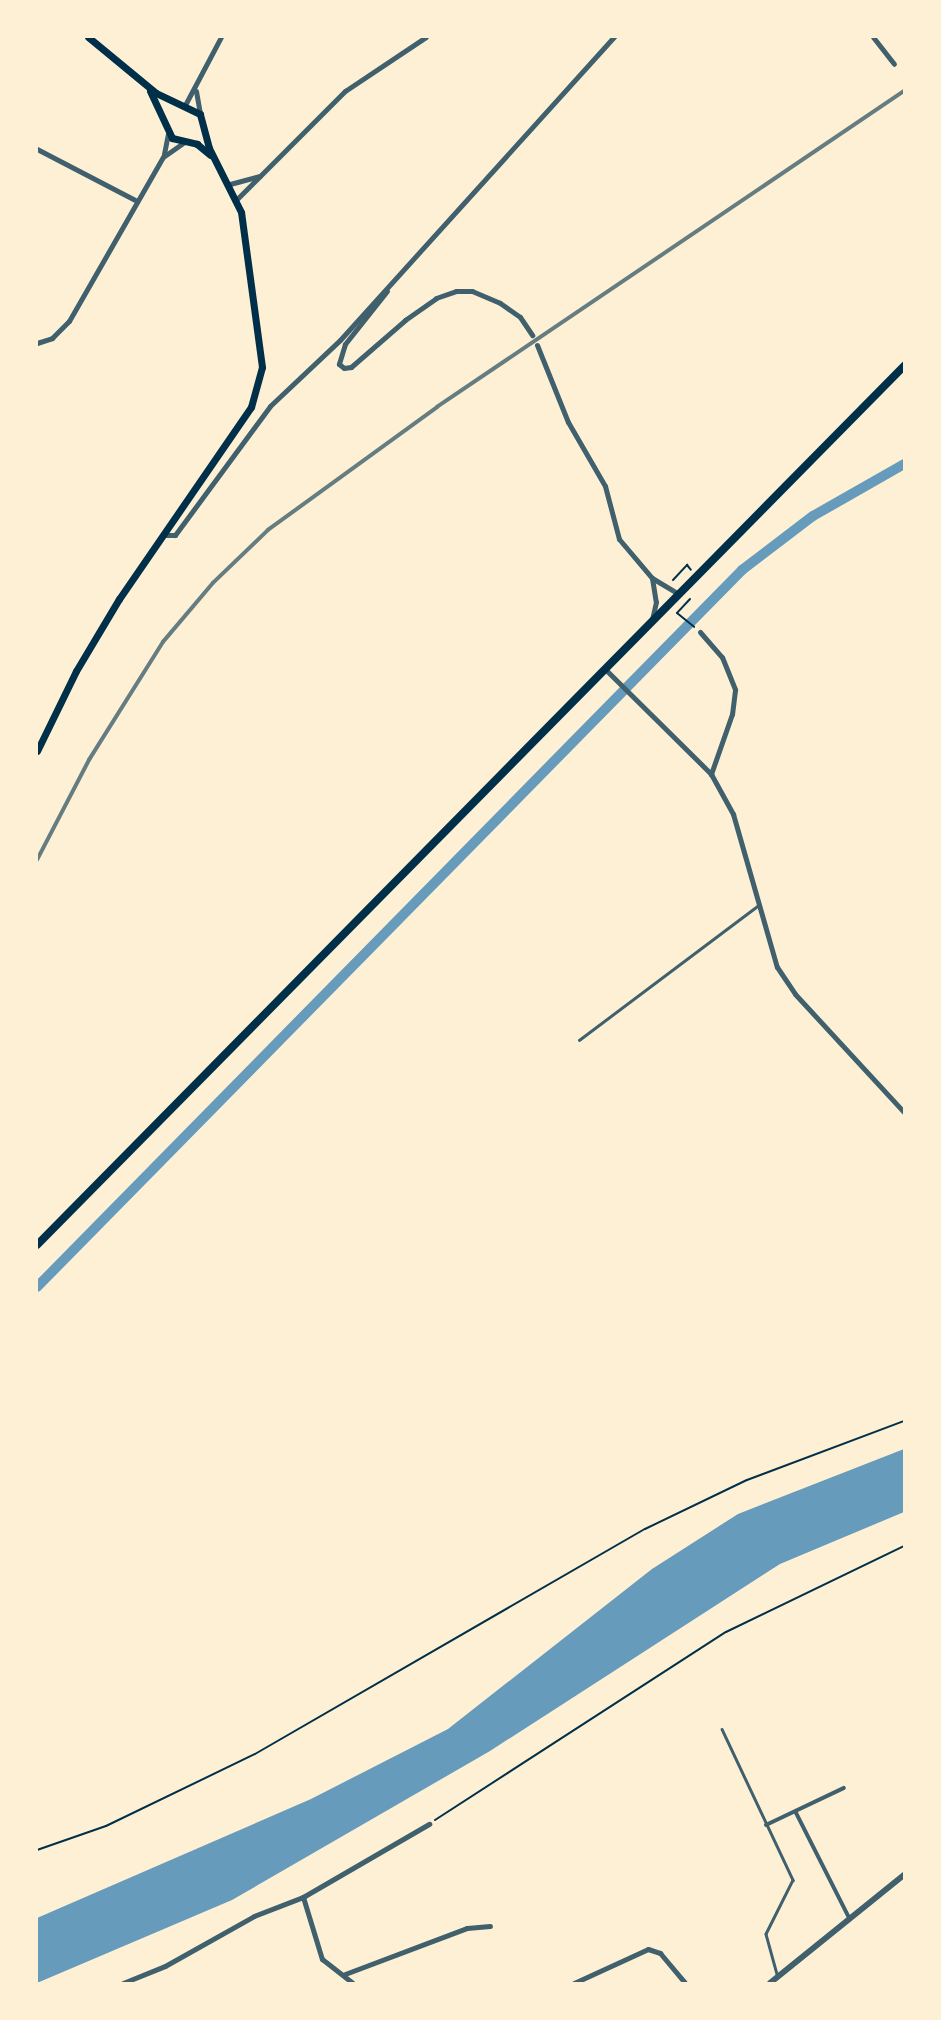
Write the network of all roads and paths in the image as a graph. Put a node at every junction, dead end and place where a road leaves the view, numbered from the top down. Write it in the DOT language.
graph roads {
  1 [pos="88,37"];
  2 [pos="221,37"];
  3 [pos="426,37"];
  4 [pos="614,37"];
  5 [pos="873,37"];
  6 [pos="894,64"];
  7 [pos="148,87"];
  8 [pos="196,91"];
  9 [pos="183,106"];
  10 [pos="200,114"];
  11 [pos="165,122"];
  12 [pos="202,124"];
  13 [pos="168,134"];
  14 [pos="186,142"];
  15 [pos="37,149"];
  16 [pos="163,157"];
  17 [pos="214,159"];
  18 [pos="263,175"];
  19 [pos="230,184"];
  20 [pos="237,199"];
  21 [pos="135,200"];
  22 [pos="388,287"];
  23 [pos="532,335"];
  24 [pos="37,343"];
  25 [pos="537,345"];
  26 [pos="904,366"];
  27 [pos="163,535"];
  28 [pos="687,565"];
  29 [pos="652,578"];
  30 [pos="672,580"];
  31 [pos="679,594"];
  32 [pos="690,600"];
  33 [pos="652,620"];
  34 [pos="700,632"];
  35 [pos="604,668"];
  36 [pos="37,751"];
  37 [pos="711,774"];
  38 [pos="761,904"];
  39 [pos="579,1040"];
  40 [pos="904,1112"];
  41 [pos="37,1245"];
  42 [pos="904,1421"];
  43 [pos="904,1546"];
  44 [pos="722,1729"];
  45 [pos="844,1788"];
  46 [pos="796,1812"];
  47 [pos="429,1824"];
  48 [pos="766,1825"];
  49 [pos="37,1850"];
  50 [pos="904,1875"];
  51 [pos="303,1897"];
  52 [pos="851,1921"];
  53 [pos="490,1926"];
  54 [pos="345,1974"];
  55 [pos="778,1977"];
  56 [pos="123,1983"];
  57 [pos="352,1983"];
  58 [pos="574,1983"];
  59 [pos="685,1983"];
  60 [pos="771,1983"];
  1 -- 7 [label="main road"];
  2 -- 8 [label="street"];
  3 -- 18 [label="street"];
  4 -- 22 [label="street"];
  5 -- 6 [label="street"];
  7 -- 9 [label="main road"];
  7 -- 11 [label="main road"];
  8 -- 9 [label="street"];
  8 -- 10 [label="street"];
  9 -- 10 [label="main road"];
  9 -- 11 [label="main road"];
  10 -- 12 [label="main road"];
  11 -- 13 [label="main road"];
  12 -- 14 [label="main road"];
  12 -- 17 [label="main road"];
  13 -- 14 [label="main road"];
  13 -- 16 [label="street"];
  14 -- 16 [label="street"];
  14 -- 17 [label="main road"];
  15 -- 21 [label="street"];
  16 -- 21 [label="street"];
  17 -- 19 [label="main road"];
  18 -- 19 [label="street"];
  18 -- 20 [label="street"];
  19 -- 20 [label="main road"];
  20 -- 27 [label="main road"];
  21 -- 24 [label="street"];
  22 -- 23 [label="street"];
  22 -- 27 [label="street"];
  25 -- 29 [label="street"];
  26 -- 31 [label="main road"];
  27 -- 36 [label="main road"];
  28 -- 30 [label="path"];
  29 -- 31 [label="street"];
  29 -- 33 [label="street"];
  31 -- 33 [label="main road"];
  32 -- 34 [label="path"];
  33 -- 35 [label="main road"];
  34 -- 37 [label="street"];
  35 -- 37 [label="street"];
  35 -- 41 [label="main road"];
  37 -- 38 [label="street"];
  38 -- 39 [label="lane"];
  38 -- 40 [label="street"];
  42 -- 49 [label="path"];
  43 -- 47 [label="path"];
  44 -- 48 [label="lane"];
  45 -- 46 [label="street"];
  46 -- 48 [label="street"];
  46 -- 52 [label="street"];
  47 -- 51 [label="street"];
  48 -- 55 [label="lane"];
  50 -- 52 [label="street"];
  51 -- 54 [label="street"];
  51 -- 56 [label="street"];
  52 -- 55 [label="street"];
  53 -- 54 [label="street"];
  54 -- 57 [label="street"];
  55 -- 60 [label="street"];
  58 -- 59 [label="street"];
}
